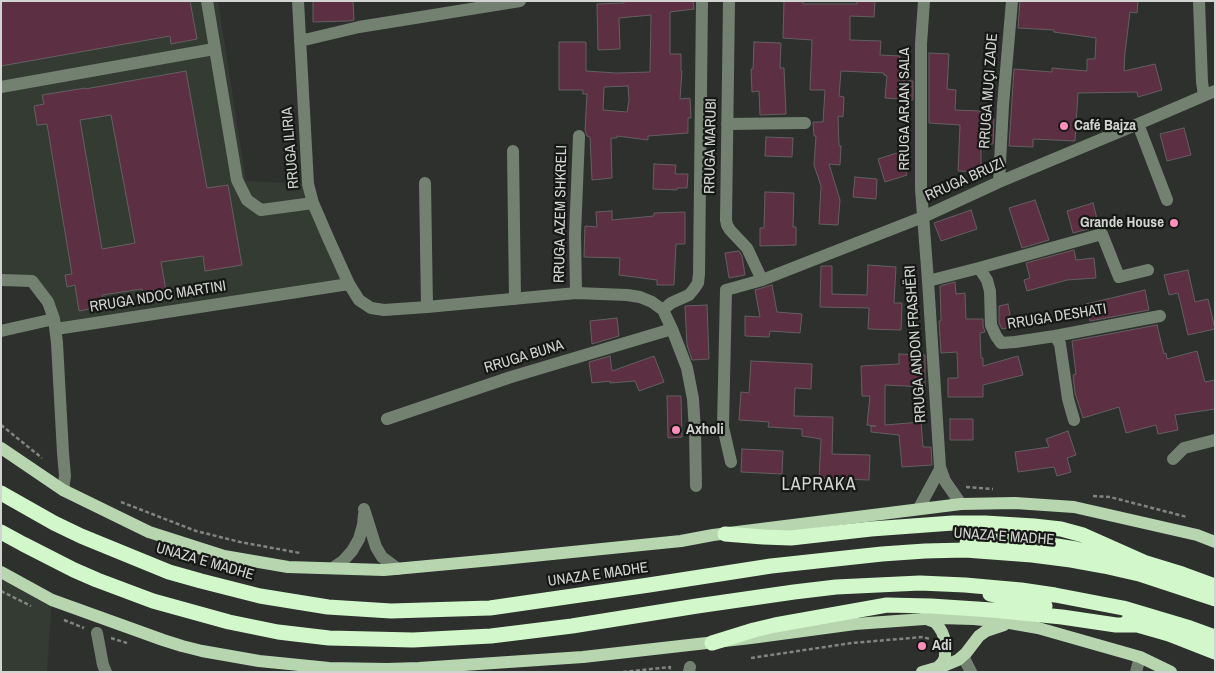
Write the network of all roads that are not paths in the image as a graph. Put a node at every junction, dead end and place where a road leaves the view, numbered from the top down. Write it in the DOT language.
graph roads {
  1 [pos="207,1"];
  2 [pos="298,1"];
  3 [pos="520,1"];
  4 [pos="702,1"];
  5 [pos="729,1"];
  6 [pos="924,1"];
  7 [pos="1012,1"];
  8 [pos="1199,1"];
  9 [pos="300,41"];
  10 [pos="214,49"];
  11 [pos="1,87"];
  12 [pos="1209,93"];
  13 [pos="805,123"];
  14 [pos="727,124"];
  15 [pos="1138,124"];
  16 [pos="579,136"];
  17 [pos="513,151"];
  18 [pos="999,182"];
  19 [pos="425,183"];
  20 [pos="1167,200"];
  21 [pos="314,203"];
  22 [pos="923,217"];
  23 [pos="979,268"];
  24 [pos="1148,270"];
  25 [pos="1,280"];
  26 [pos="762,280"];
  27 [pos="928,281"];
  28 [pos="349,284"];
  29 [pos="576,293"];
  30 [pos="515,299"];
  31 [pos="427,307"];
  32 [pos="662,310"];
  33 [pos="1160,316"];
  34 [pos="55,324"];
  35 [pos="672,329"];
  36 [pos="1,331"];
  37 [pos="1055,336"];
  38 [pos="387,418"];
  39 [pos="1074,420"];
  40 [pos="1215,440"];
  41 [pos="1,448"];
  42 [pos="1173,459"];
  43 [pos="731,462"];
  44 [pos="940,469"];
  45 [pos="696,486"];
  46 [pos="63,490"];
  47 [pos="1,493"];
  48 [pos="961,504"];
  49 [pos="919,508"];
  50 [pos="1,532"];
  51 [pos="725,534"];
  52 [pos="1215,542"];
  53 [pos="925,551"];
  54 [pos="1146,563"];
  55 [pos="333,568"];
  56 [pos="398,569"];
  57 [pos="1,572"];
  58 [pos="1182,574"];
  59 [pos="1215,580"];
  60 [pos="965,585"];
  61 [pos="1215,586"];
  62 [pos="1215,599"];
  63 [pos="924,618"];
  64 [pos="1012,624"];
  65 [pos="1137,625"];
  66 [pos="97,633"];
  67 [pos="1169,634"];
  68 [pos="1215,637"];
  69 [pos="712,643"];
  70 [pos="1215,652"];
  71 [pos="963,656"];
  72 [pos="1140,657"];
  73 [pos="1215,664"];
  74 [pos="942,666"];
  75 [pos="106,672"];
  76 [pos="922,672"];
  77 [pos="972,672"];
  78 [pos="1136,672"];
  79 [pos="1171,672"];
  1 -- 10 [label="street"];
  2 -- 9 [label="street, RRUGA ILIRIA"];
  3 -- 9 [label="street"];
  4 -- 32 [label="street"];
  5 -- 14 [label="street, RRUGA MARUBI"];
  6 -- 22 [label="street, RRUGA ARJAN SALA"];
  7 -- 18 [label="street, RRUGA MUÇI ZADE"];
  8 -- 12 [label="street"];
  9 -- 21 [label="street, RRUGA ILIRIA"];
  10 -- 11 [label="street"];
  10 -- 21 [label="street"];
  12 -- 15 [label="street, RRUGA BRUZI"];
  13 -- 14 [label="street"];
  14 -- 26 [label="street, RRUGA MARUBI"];
  15 -- 18 [label="street, RRUGA BRUZI"];
  15 -- 20 [label="street"];
  16 -- 29 [label="street, RRUGA AZEM SHKRELI"];
  17 -- 30 [label="street"];
  18 -- 22 [label="street, RRUGA BRUZI"];
  19 -- 31 [label="street"];
  21 -- 28 [label="street, RRUGA ILIRIA"];
  22 -- 26 [label="street, RRUGA BRUZI"];
  22 -- 27 [label="street, RRUGA ANDON FRASHËRI"];
  23 -- 24 [label="street"];
  23 -- 27 [label="street"];
  23 -- 37 [label="street, RRUGA DESHATI"];
  25 -- 34 [label="street"];
  26 -- 43 [label="street, RRUGA BRUZI"];
  27 -- 44 [label="street, RRUGA ANDON FRASHËRI"];
  28 -- 31 [label="street, RRUGA AZEM SHKRELI"];
  28 -- 34 [label="street, RRUGA NDOC MARTINI"];
  29 -- 30 [label="street, RRUGA AZEM SHKRELI"];
  29 -- 32 [label="street, RRUGA AZEM SHKRELI"];
  30 -- 31 [label="street, RRUGA AZEM SHKRELI"];
  32 -- 35 [label="street"];
  33 -- 37 [label="street, RRUGA DESHATI"];
  34 -- 36 [label="street, RRUGA NDOC MARTINI"];
  34 -- 46 [label="street"];
  35 -- 38 [label="street, RRUGA BUNA"];
  35 -- 45 [label="street"];
  37 -- 39 [label="street"];
  40 -- 42 [label="street"];
  41 -- 46 [label="main road"];
  44 -- 48 [label="street, RRUGA ANDON FRASHËRI"];
  44 -- 49 [label="street"];
  46 -- 55 [label="main road"];
  47 -- 53 [label="highway, UNAZA E MADHE"];
  48 -- 49 [label="main road"];
  48 -- 52 [label="main road"];
  49 -- 51 [label="main road"];
  50 -- 60 [label="highway"];
  51 -- 54 [label="highway"];
  51 -- 56 [label="main road"];
  53 -- 54 [label="highway"];
  53 -- 62 [label="highway, UNAZA E MADHE"];
  54 -- 58 [label="highway"];
  55 -- 56 [label="main road"];
  55 -- 56 [label="street"];
  57 -- 69 [label="main road"];
  58 -- 59 [label="highway"];
  58 -- 61 [label="highway"];
  60 -- 65 [label="highway"];
  60 -- 68 [label="highway"];
  63 -- 64 [label="main road"];
  63 -- 69 [label="main road"];
  63 -- 74 [label="main road"];
  64 -- 71 [label="main road"];
  64 -- 72 [label="main road"];
  65 -- 67 [label="highway"];
  65 -- 69 [label="highway"];
  66 -- 75 [label="street"];
  67 -- 70 [label="highway"];
  67 -- 73 [label="highway"];
  71 -- 74 [label="main road"];
  71 -- 77 [label="street"];
  72 -- 78 [label="street"];
  72 -- 79 [label="main road"];
  74 -- 76 [label="main road"];
}
